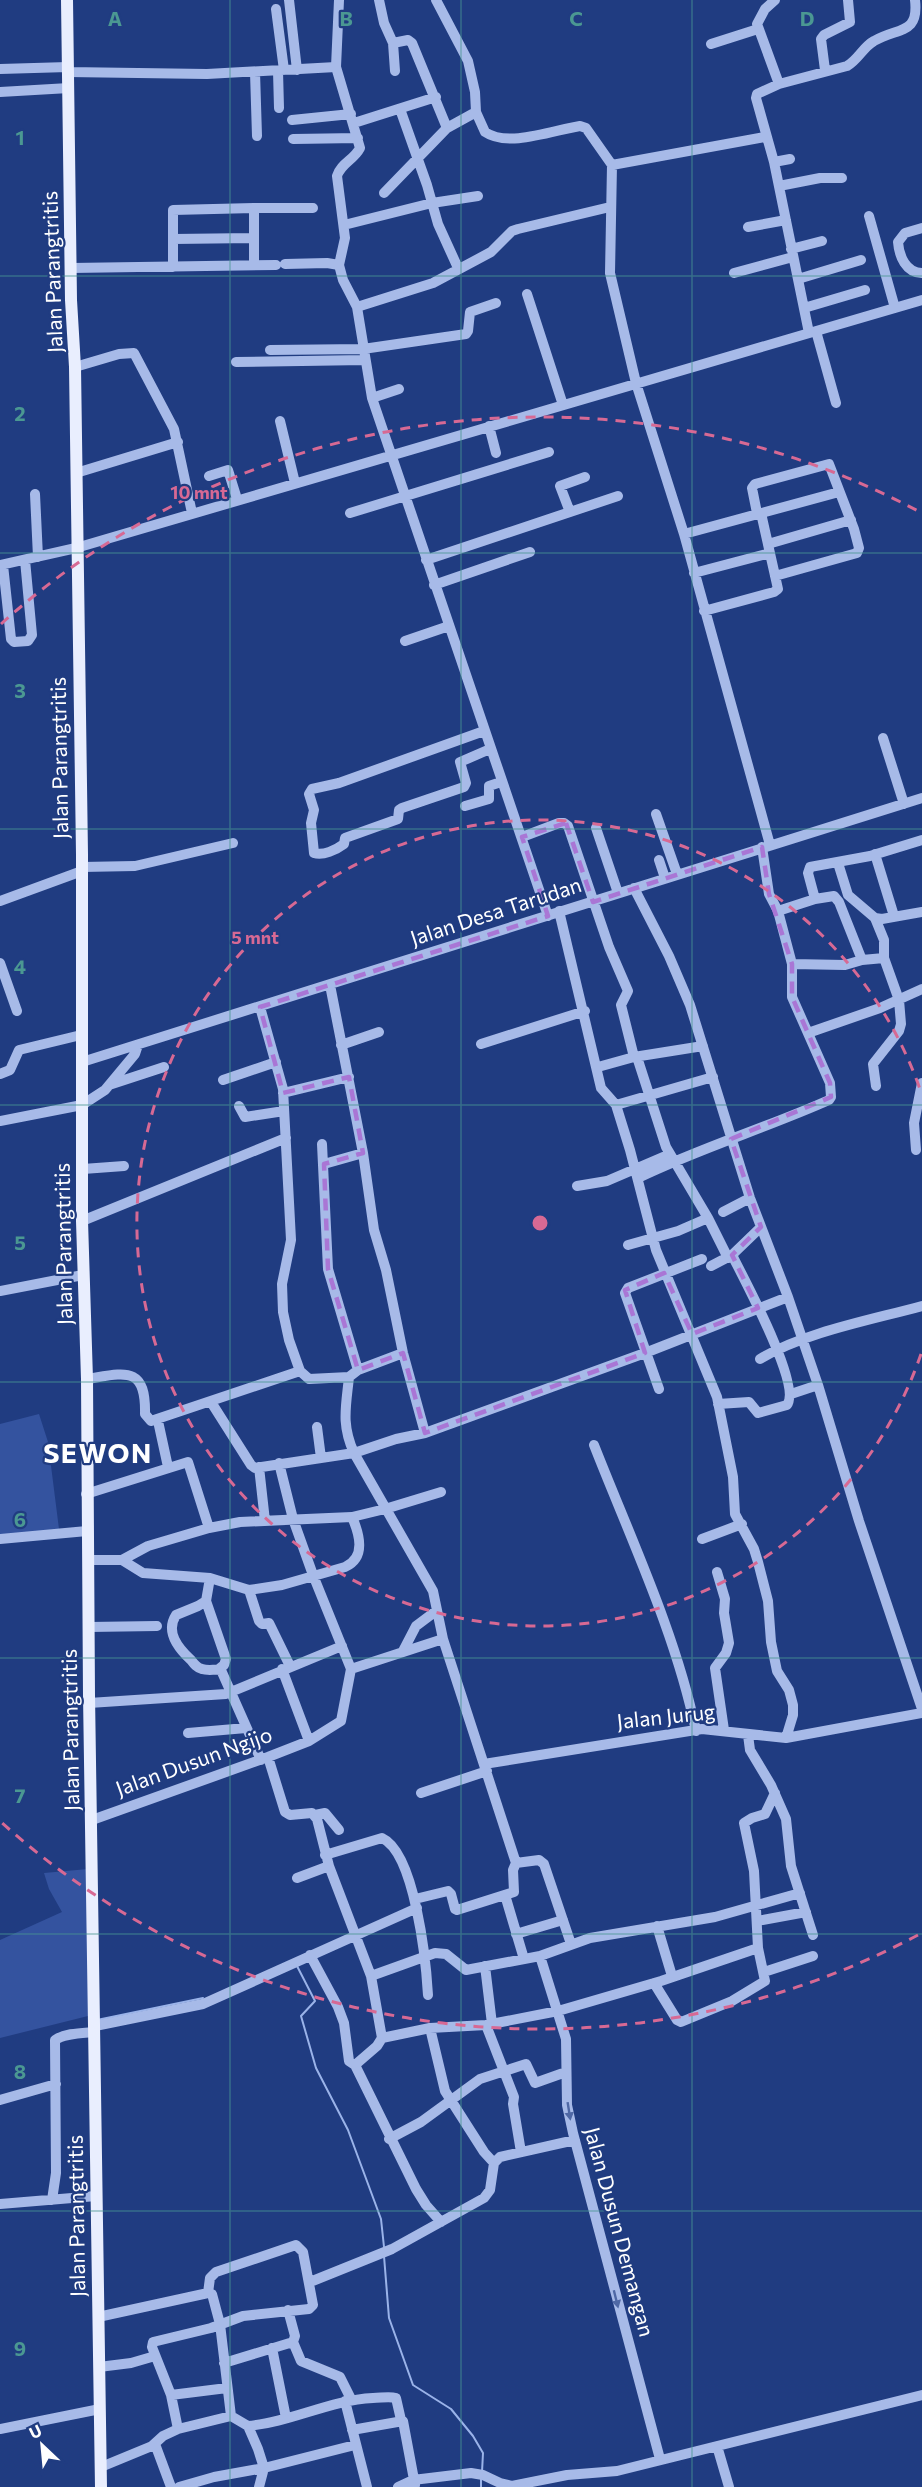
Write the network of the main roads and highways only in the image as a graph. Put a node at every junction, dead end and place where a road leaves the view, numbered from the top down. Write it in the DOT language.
graph roads {
  1 [pos="67,0"];
  2 [pos="101,2487"];
  1 -- 2 [label="main road, Jalan Parangtritis"];
}
